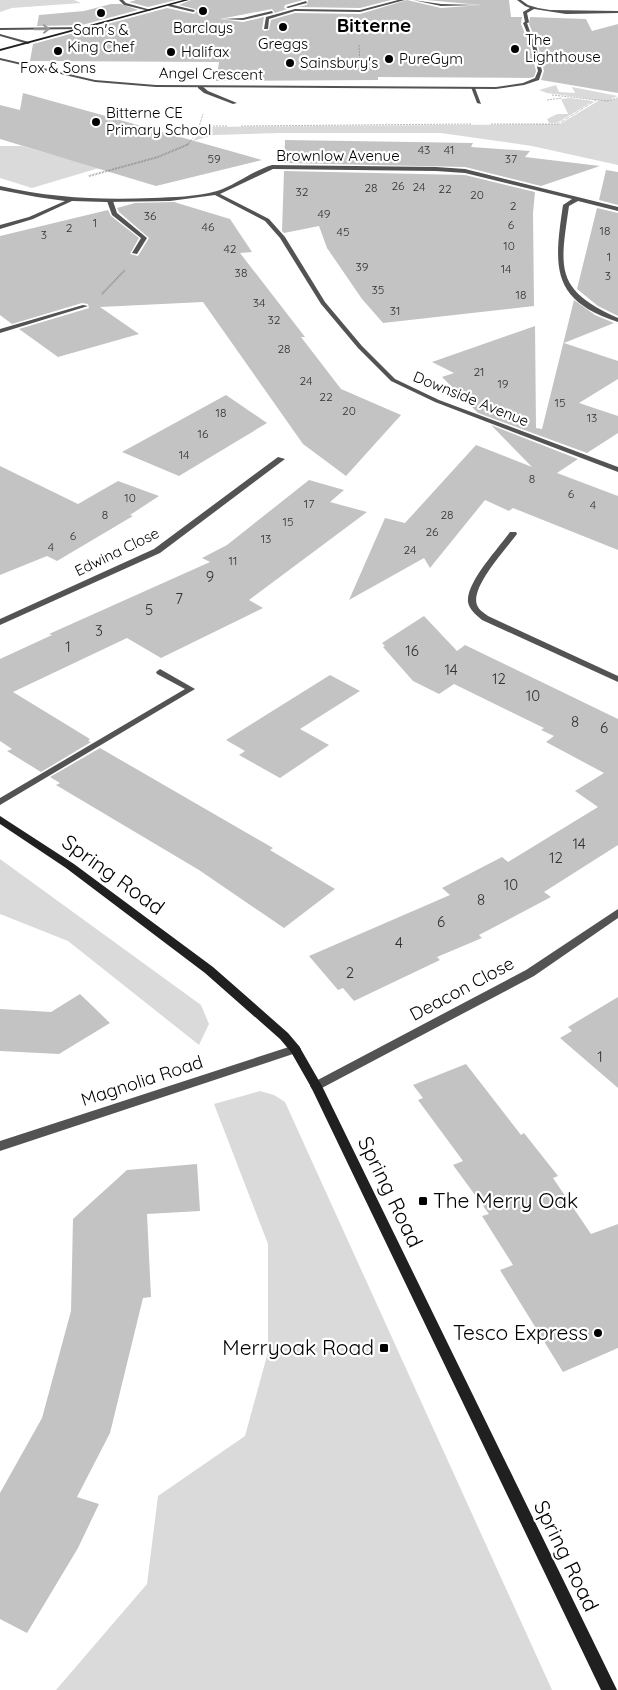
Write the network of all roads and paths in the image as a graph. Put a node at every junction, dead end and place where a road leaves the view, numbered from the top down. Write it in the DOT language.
graph roads {
  1 [pos="121,0"];
  2 [pos="187,0"];
  3 [pos="403,0"];
  4 [pos="415,0"];
  5 [pos="519,0"];
  6 [pos="306,2"];
  7 [pos="169,5"];
  8 [pos="477,5"];
  9 [pos="534,8"];
  10 [pos="149,10"];
  11 [pos="193,11"];
  12 [pos="618,12"];
  13 [pos="224,19"];
  14 [pos="83,28"];
  15 [pos="0,29"];
  16 [pos="266,29"];
  17 [pos="0,35"];
  18 [pos="28,42"];
  19 [pos="0,50"];
  20 [pos="0,59"];
  21 [pos="200,87"];
  22 [pos="473,88"];
  23 [pos="546,94"];
  24 [pos="571,98"];
  25 [pos="618,98"];
  26 [pos="596,100"];
  27 [pos="479,102"];
  28 [pos="543,102"];
  29 [pos="235,103"];
  30 [pos="203,110"];
  31 [pos="479,124"];
  32 [pos="489,124"];
  33 [pos="201,126"];
  34 [pos="231,126"];
  35 [pos="241,126"];
  36 [pos="83,178"];
  37 [pos="0,188"];
  38 [pos="215,193"];
  39 [pos="577,199"];
  40 [pos="70,201"];
  41 [pos="110,201"];
  42 [pos="618,209"];
  43 [pos="0,227"];
  44 [pos="135,253"];
  45 [pos="85,306"];
  46 [pos="618,320"];
  47 [pos="0,331"];
  48 [pos="281,459"];
  49 [pos="618,470"];
  50 [pos="513,534"];
  51 [pos="1,620"];
  52 [pos="160,672"];
  53 [pos="618,679"];
  54 [pos="0,802"];
  55 [pos="0,820"];
  56 [pos="618,913"];
  57 [pos="295,1049"];
  58 [pos="316,1086"];
  59 [pos="0,1146"];
  60 [pos="609,1690"];
  1 -- 10 [label="street"];
  2 -- 7 [label="street"];
  3 -- 16 [label="street"];
  4 -- 8 [label="street"];
  5 -- 9 [label="street"];
  6 -- 13 [label="street"];
  7 -- 10 [label="street"];
  7 -- 11 [label="street"];
  9 -- 12 [label="street"];
  9 -- 22 [label="street, Angel Crescent"];
  10 -- 14 [label="street"];
  15 -- 14 [label="street, one-way"];
  14 -- 18 [label="street"];
  17 -- 18 [label="street"];
  18 -- 19 [label="street"];
  20 -- 21 [label="street, Angel Crescent"];
  21 -- 22 [label="street, Angel Crescent"];
  21 -- 29 [label="street"];
  22 -- 27 [label="street"];
  23 -- 24 [label="path"];
  24 -- 26 [label="path"];
  24 -- 28 [label="path"];
  25 -- 26 [label="path"];
  26 -- 32 [label="path"];
  30 -- 33 [label="path"];
  31 -- 35 [label="path"];
  33 -- 34 [label="path"];
  33 -- 36 [label="path"];
  37 -- 40 [label="street, Brownlow Avenue"];
  38 -- 39 [label="street, Brownlow Avenue"];
  38 -- 41 [label="street, Brownlow Avenue"];
  38 -- 49 [label="street, Downside Avenue"];
  39 -- 42 [label="street, Brownlow Avenue"];
  39 -- 46 [label="street"];
  40 -- 41 [label="street, Brownlow Avenue"];
  40 -- 43 [label="street"];
  41 -- 44 [label="street"];
  44 -- 45 [label="path"];
  45 -- 47 [label="street"];
  48 -- 51 [label="street, Edwina Close"];
  50 -- 53 [label="street"];
  52 -- 54 [label="street"];
  55 -- 57 [label="street, Spring Road"];
  56 -- 58 [label="street, Deacon Close"];
  57 -- 58 [label="street, Spring Road"];
  57 -- 59 [label="street, Magnolia Road"];
  58 -- 60 [label="street, Spring Road"];
}
